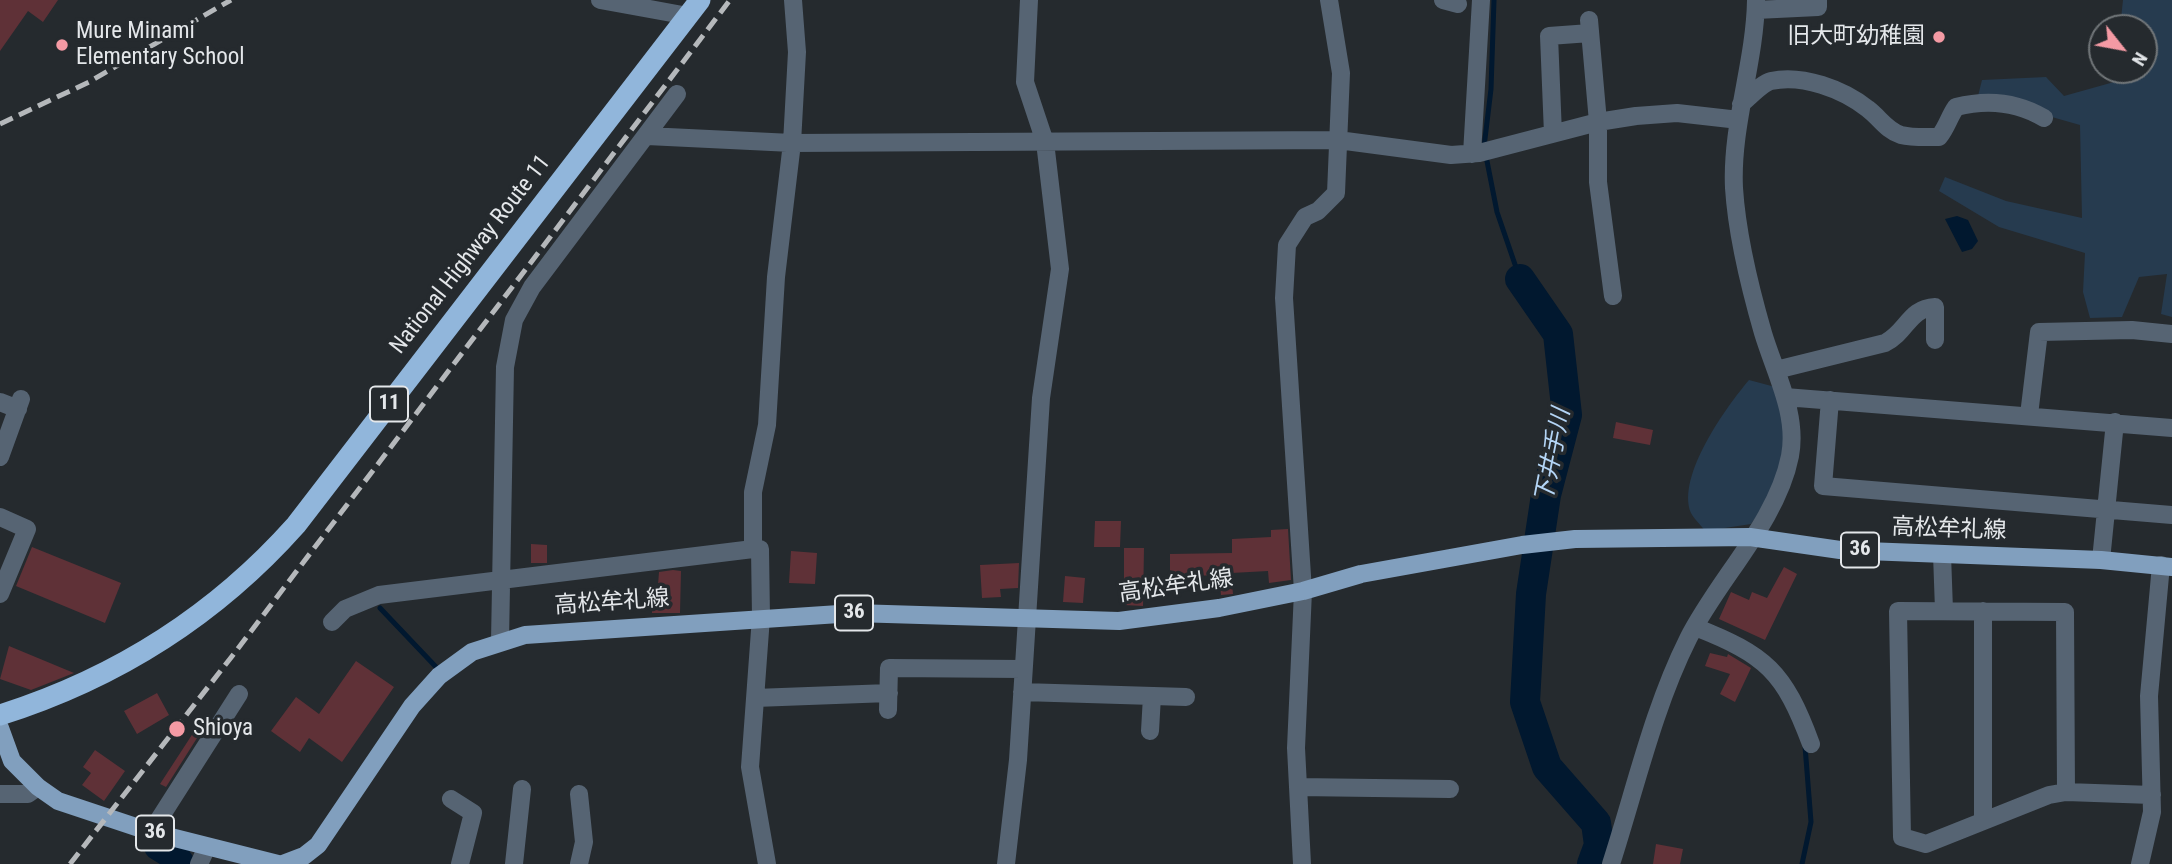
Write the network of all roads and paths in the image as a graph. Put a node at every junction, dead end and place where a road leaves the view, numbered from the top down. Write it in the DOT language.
graph roads {
  1 [pos="600,0"];
  2 [pos="793,0"];
  3 [pos="1029,0"];
  4 [pos="1329,0"];
  5 [pos="1481,0"];
  6 [pos="1818,0"];
  7 [pos="1756,5"];
  8 [pos="694,8"];
  9 [pos="677,94"];
  10 [pos="1740,112"];
  11 [pos="2044,118"];
  12 [pos="1598,122"];
  13 [pos="1553,134"];
  14 [pos="647,136"];
  15 [pos="1338,140"];
  16 [pos="1045,142"];
  17 [pos="792,143"];
  18 [pos="1476,153"];
  19 [pos="1613,296"];
  20 [pos="2172,334"];
  21 [pos="1935,340"];
  22 [pos="1776,370"];
  23 [pos="1785,397"];
  24 [pos="1830,400"];
  25 [pos="0,402"];
  26 [pos="2029,415"];
  27 [pos="2115,422"];
  28 [pos="2172,428"];
  29 [pos="0,457"];
  30 [pos="2106,508"];
  31 [pos="2172,514"];
  32 [pos="0,517"];
  33 [pos="1751,537"];
  34 [pos="753,548"];
  35 [pos="1942,554"];
  36 [pos="2101,560"];
  37 [pos="2166,566"];
  38 [pos="499,580"];
  39 [pos="1303,591"];
  40 [pos="0,594"];
  41 [pos="1944,610"];
  42 [pos="1983,611"];
  43 [pos="761,617"];
  44 [pos="1027,619"];
  45 [pos="332,622"];
  46 [pos="1695,627"];
  47 [pos="500,641"];
  48 [pos="1023,669"];
  49 [pos="1022,692"];
  50 [pos="239,694"];
  51 [pos="1152,696"];
  52 [pos="1186,697"];
  53 [pos="755,698"];
  54 [pos="0,715"];
  55 [pos="0,728"];
  56 [pos="1150,731"];
  57 [pos="1811,744"];
  58 [pos="38,787"];
  59 [pos="1298,787"];
  60 [pos="522,789"];
  61 [pos="1450,789"];
  62 [pos="2066,792"];
  63 [pos="0,794"];
  64 [pos="579,794"];
  65 [pos="2152,795"];
  66 [pos="451,799"];
  67 [pos="1983,821"];
  68 [pos="151,832"];
  69 [pos="203,856"];
  70 [pos="309,860"];
  71 [pos="281,864"];
  72 [pos="460,864"];
  73 [pos="514,864"];
  74 [pos="579,864"];
  75 [pos="767,864"];
  76 [pos="1006,864"];
  77 [pos="1302,864"];
  78 [pos="1611,864"];
  79 [pos="2140,864"];
  1 -- 8 [label="street"];
  2 -- 17 [label="street"];
  3 -- 16 [label="street"];
  4 -- 15 [label="street"];
  5 -- 18 [label="street"];
  6 -- 7 [label="street"];
  7 -- 10 [label="street"];
  8 -- 54 [label="highway, National Highway Route 11 / 11"];
  9 -- 14 [label="street"];
  10 -- 11 [label="street"];
  10 -- 12 [label="street"];
  10 -- 22 [label="street"];
  12 -- 13 [label="street"];
  12 -- 13 [label="street"];
  12 -- 19 [label="street"];
  13 -- 18 [label="street"];
  14 -- 17 [label="street"];
  14 -- 38 [label="street"];
  15 -- 16 [label="street"];
  15 -- 18 [label="street"];
  15 -- 39 [label="street"];
  16 -- 17 [label="street"];
  16 -- 44 [label="street"];
  17 -- 34 [label="street"];
  20 -- 26 [label="street"];
  21 -- 22 [label="street"];
  22 -- 23 [label="street"];
  23 -- 24 [label="street"];
  23 -- 33 [label="street"];
  24 -- 26 [label="street"];
  24 -- 30 [label="street"];
  25 -- 29 [label="street"];
  26 -- 27 [label="street"];
  27 -- 28 [label="street"];
  27 -- 30 [label="street"];
  30 -- 31 [label="street"];
  30 -- 36 [label="street"];
  32 -- 40 [label="street"];
  33 -- 35 [label="main road, 高松牟礼線 / 36"];
  33 -- 39 [label="main road, 高松牟礼線 / 36"];
  33 -- 46 [label="street"];
  34 -- 38 [label="street"];
  34 -- 43 [label="street"];
  35 -- 36 [label="main road, 高松牟礼線 / 36"];
  35 -- 41 [label="street"];
  36 -- 37 [label="main road, 高松牟礼線 / 36"];
  37 -- 65 [label="street"];
  38 -- 45 [label="street"];
  38 -- 47 [label="street"];
  39 -- 44 [label="main road, 高松牟礼線 / 36"];
  39 -- 59 [label="street"];
  41 -- 42 [label="street"];
  41 -- 67 [label="street"];
  42 -- 62 [label="street"];
  42 -- 67 [label="street"];
  43 -- 44 [label="main road, 高松牟礼線 / 36"];
  43 -- 47 [label="main road, 高松牟礼線 / 36"];
  43 -- 53 [label="street"];
  44 -- 48 [label="street"];
  46 -- 57 [label="street"];
  46 -- 78 [label="street"];
  47 -- 70 [label="main road, 高松牟礼線 / 36"];
  48 -- 49 [label="street"];
  48 -- 53 [label="street"];
  49 -- 51 [label="street"];
  49 -- 76 [label="street"];
  50 -- 68 [label="street"];
  51 -- 52 [label="street"];
  51 -- 56 [label="street"];
  53 -- 75 [label="street"];
  55 -- 58 [label="main road, 高松牟礼線 / 36"];
  58 -- 63 [label="street"];
  58 -- 68 [label="main road, 高松牟礼線 / 36"];
  59 -- 61 [label="street"];
  59 -- 77 [label="street"];
  60 -- 73 [label="street"];
  62 -- 65 [label="street"];
  62 -- 67 [label="street"];
  64 -- 74 [label="street"];
  65 -- 79 [label="street"];
  66 -- 72 [label="street"];
  68 -- 69 [label="main road, 高松牟礼線 / 36"];
  69 -- 71 [label="main road, 高松牟礼線 / 36"];
  70 -- 71 [label="main road, 高松牟礼線 / 36"];
}
